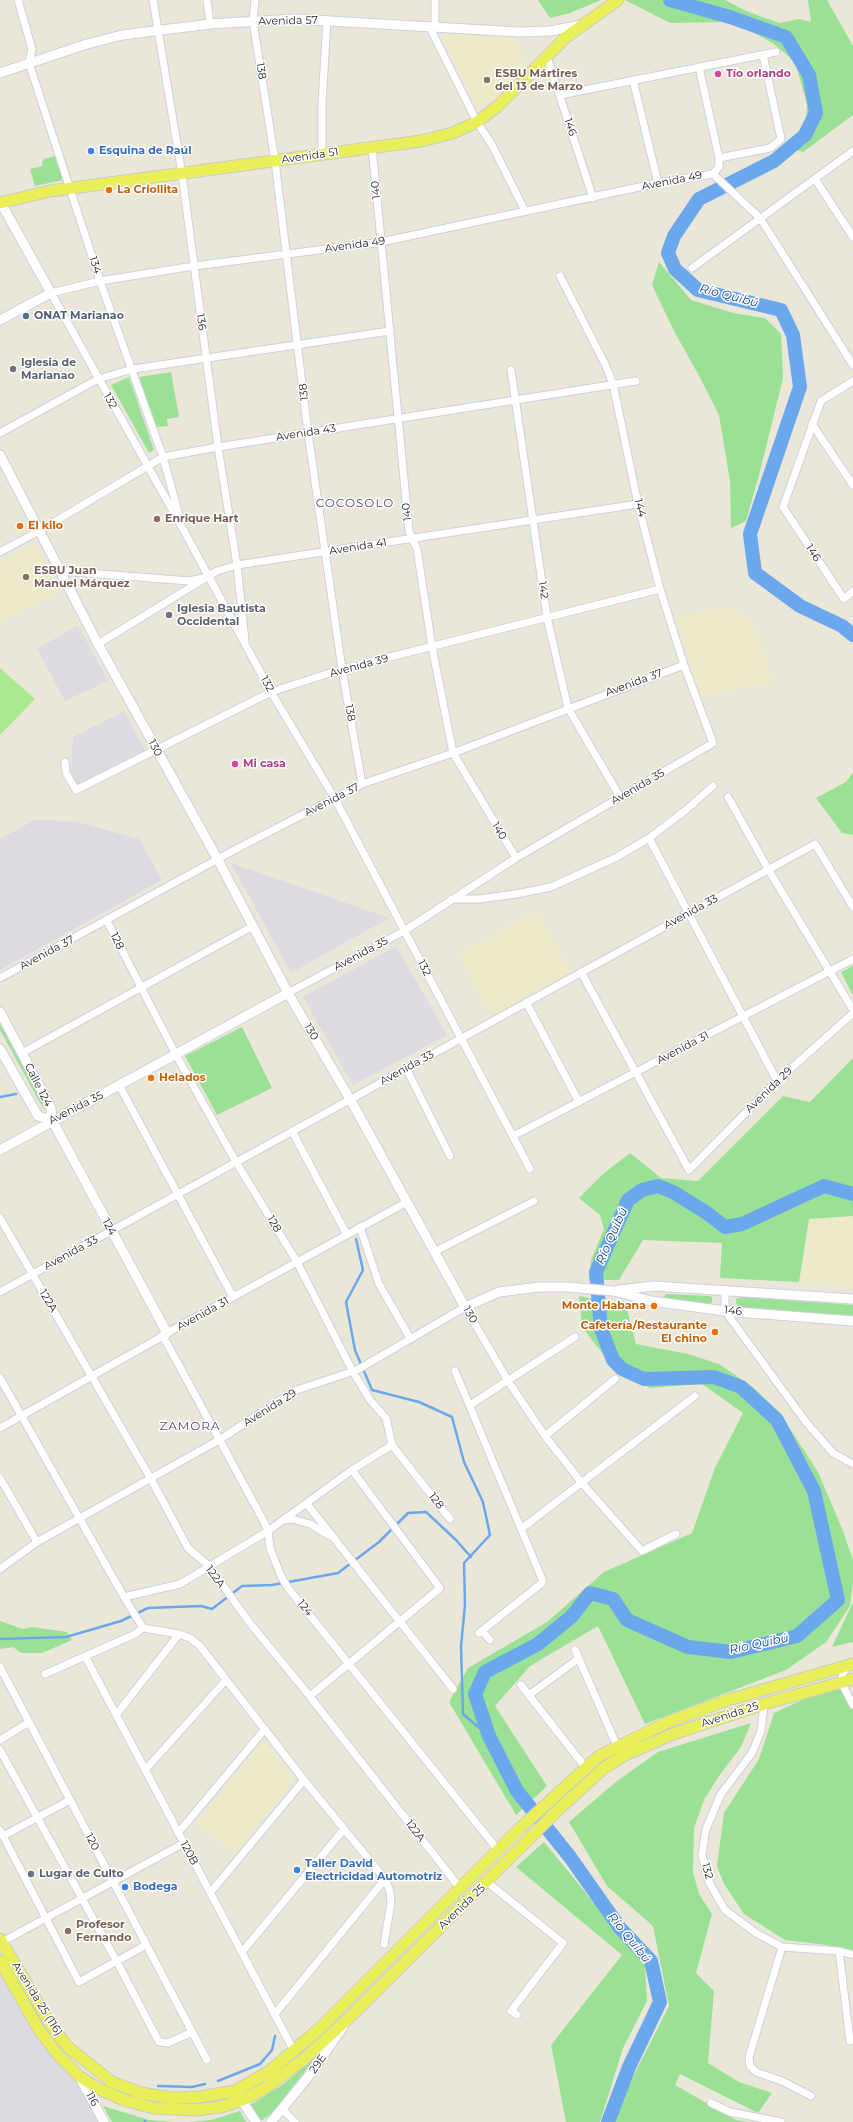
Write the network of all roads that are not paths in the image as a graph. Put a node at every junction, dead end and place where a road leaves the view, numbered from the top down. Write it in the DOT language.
graph roads {
  1 [pos="18,0"];
  2 [pos="154,0"];
  3 [pos="207,0"];
  4 [pos="255,0"];
  5 [pos="436,0"];
  6 [pos="618,0"];
  7 [pos="327,20"];
  8 [pos="253,21"];
  9 [pos="210,24"];
  10 [pos="582,25"];
  11 [pos="432,26"];
  12 [pos="158,31"];
  13 [pos="776,52"];
  14 [pos="763,55"];
  15 [pos="547,57"];
  16 [pos="29,62"];
  17 [pos="700,67"];
  18 [pos="0,73"];
  19 [pos="632,80"];
  20 [pos="560,95"];
  21 [pos="477,122"];
  22 [pos="372,147"];
  23 [pos="853,151"];
  24 [pos="322,154"];
  25 [pos="719,158"];
  26 [pos="275,161"];
  27 [pos="182,174"];
  28 [pos="713,174"];
  29 [pos="816,179"];
  30 [pos="658,183"];
  31 [pos="71,188"];
  32 [pos="593,198"];
  33 [pos="0,203"];
  34 [pos="525,211"];
  35 [pos="760,218"];
  36 [pos="853,237"];
  37 [pos="382,242"];
  38 [pos="285,255"];
  39 [pos="194,266"];
  40 [pos="692,268"];
  41 [pos="560,276"];
  42 [pos="100,281"];
  43 [pos="51,293"];
  44 [pos="0,320"];
  45 [pos="390,331"];
  46 [pos="298,344"];
  47 [pos="206,358"];
  48 [pos="853,365"];
  49 [pos="133,369"];
  50 [pos="511,370"];
  51 [pos="98,379"];
  52 [pos="636,381"];
  53 [pos="853,382"];
  54 [pos="613,384"];
  55 [pos="516,399"];
  56 [pos="398,418"];
  57 [pos="812,424"];
  58 [pos="0,433"];
  59 [pos="308,433"];
  60 [pos="218,447"];
  61 [pos="0,455"];
  62 [pos="163,457"];
  63 [pos="147,466"];
  64 [pos="853,485"];
  65 [pos="638,504"];
  66 [pos="534,520"];
  67 [pos="183,528"];
  68 [pos="39,531"];
  69 [pos="412,539"];
  70 [pos="0,552"];
  71 [pos="326,552"];
  72 [pos="237,565"];
  73 [pos="61,571"];
  74 [pos="209,577"];
  75 [pos="660,589"];
  76 [pos="853,591"];
  77 [pos="547,617"];
  78 [pos="98,644"];
  79 [pos="246,646"];
  80 [pos="432,647"];
  81 [pos="684,665"];
  82 [pos="342,669"];
  83 [pos="271,692"];
  84 [pos="568,708"];
  85 [pos="712,743"];
  86 [pos="157,751"];
  87 [pos="453,753"];
  88 [pos="64,762"];
  89 [pos="362,784"];
  90 [pos="712,786"];
  91 [pos="620,797"];
  92 [pos="728,797"];
  93 [pos="335,799"];
  94 [pos="649,838"];
  95 [pos="516,858"];
  96 [pos="218,860"];
  97 [pos="768,869"];
  98 [pos="451,899"];
  99 [pos="853,907"];
  100 [pos="688,913"];
  101 [pos="107,921"];
  102 [pos="253,926"];
  103 [pos="404,931"];
  104 [pos="853,959"];
  105 [pos="831,971"];
  106 [pos="581,972"];
  107 [pos="0,978"];
  108 [pos="140,987"];
  109 [pos="288,993"];
  110 [pos="526,1002"];
  111 [pos="0,1012"];
  112 [pos="853,1012"];
  113 [pos="743,1016"];
  114 [pos="461,1038"];
  115 [pos="0,1049"];
  116 [pos="22,1053"];
  117 [pos="176,1055"];
  118 [pos="406,1068"];
  119 [pos="636,1072"];
  120 [pos="777,1081"];
  121 [pos="119,1085"];
  122 [pos="350,1099"];
  123 [pos="579,1102"];
  124 [pos="52,1120"];
  125 [pos="292,1131"];
  126 [pos="513,1136"];
  127 [pos="0,1150"];
  128 [pos="450,1156"];
  129 [pos="236,1162"];
  130 [pos="530,1169"];
  131 [pos="178,1194"];
  132 [pos="534,1201"];
  133 [pos="407,1202"];
  134 [pos="0,1218"];
  135 [pos="360,1227"];
  136 [pos="112,1230"];
  137 [pos="347,1235"];
  138 [pos="434,1252"];
  139 [pos="297,1262"];
  140 [pos="32,1274"];
  141 [pos="579,1288"];
  142 [pos="725,1290"];
  143 [pos="614,1291"];
  144 [pos="0,1292"];
  145 [pos="234,1297"];
  146 [pos="853,1299"];
  147 [pos="465,1306"];
  148 [pos="724,1311"];
  149 [pos="853,1320"];
  150 [pos="165,1335"];
  151 [pos="575,1337"];
  152 [pos="410,1338"];
  153 [pos="354,1370"];
  154 [pos="455,1371"];
  155 [pos="92,1376"];
  156 [pos="0,1378"];
  157 [pos="615,1379"];
  158 [pos="508,1381"];
  159 [pos="695,1396"];
  160 [pos="470,1405"];
  161 [pos="22,1416"];
  162 [pos="0,1428"];
  163 [pos="545,1436"];
  164 [pos="219,1440"];
  165 [pos="392,1445"];
  166 [pos="853,1464"];
  167 [pos="352,1470"];
  168 [pos="0,1478"];
  169 [pos="152,1479"];
  170 [pos="582,1484"];
  171 [pos="307,1504"];
  172 [pos="80,1517"];
  173 [pos="450,1519"];
  174 [pos="284,1520"];
  175 [pos="521,1529"];
  176 [pos="268,1531"];
  177 [pos="676,1534"];
  178 [pos="332,1537"];
  179 [pos="37,1542"];
  180 [pos="1,1566"];
  181 [pos="209,1566"];
  182 [pos="124,1597"];
  183 [pos="399,1622"];
  184 [pos="143,1628"];
  185 [pos="179,1634"];
  186 [pos="490,1640"];
  187 [pos="575,1650"];
  188 [pos="84,1656"];
  189 [pos="578,1659"];
  190 [pos="852,1662"];
  191 [pos="350,1664"];
  192 [pos="0,1667"];
  193 [pos="44,1674"];
  194 [pos="853,1679"];
  195 [pos="226,1680"];
  196 [pos="841,1682"];
  197 [pos="521,1685"];
  198 [pos="453,1689"];
  199 [pos="529,1695"];
  200 [pos="310,1696"];
  201 [pos="764,1704"];
  202 [pos="853,1705"];
  203 [pos="116,1715"];
  204 [pos="29,1722"];
  205 [pos="265,1730"];
  206 [pos="0,1740"];
  207 [pos="617,1746"];
  208 [pos="0,1750"];
  209 [pos="585,1767"];
  210 [pos="145,1770"];
  211 [pos="304,1780"];
  212 [pos="70,1800"];
  213 [pos="37,1818"];
  214 [pos="344,1829"];
  215 [pos="2,1833"];
  216 [pos="178,1833"];
  217 [pos="184,1843"];
  218 [pos="498,1850"];
  219 [pos="385,1879"];
  220 [pos="113,1881"];
  221 [pos="487,1882"];
  222 [pos="460,1888"];
  223 [pos="210,1893"];
  224 [pos="81,1899"];
  225 [pos="46,1918"];
  226 [pos="1,1940"];
  227 [pos="384,1944"];
  228 [pos="146,1945"];
  229 [pos="782,1947"];
  230 [pos="839,1950"];
  231 [pos="242,1952"];
  232 [pos="853,1955"];
  233 [pos="0,1961"];
  234 [pos="117,1962"];
  235 [pos="275,2014"];
  236 [pos="516,2015"];
  237 [pos="351,2016"];
  238 [pos="192,2032"];
  239 [pos="850,2041"];
  240 [pos="294,2051"];
  241 [pos="207,2060"];
  242 [pos="80,2076"];
  243 [pos="238,2095"];
  244 [pos="811,2096"];
  245 [pos="711,2104"];
  246 [pos="282,2109"];
  247 [pos="104,2122"];
  248 [pos="256,2122"];
  249 [pos="271,2122"];
  250 [pos="295,2122"];
  251 [pos="781,2122"];
  1 -- 16 [label="street, 134"];
  2 -- 12 [label="street, 136"];
  3 -- 9 [label="street"];
  4 -- 8 [label="street, 138"];
  5 -- 11 [label="street"];
  6 -- 10 [label="main road, Avenida 51"];
  7 -- 8 [label="street, Avenida 57"];
  7 -- 11 [label="street, Avenida 57"];
  7 -- 24 [label="street"];
  8 -- 9 [label="street, Avenida 57"];
  8 -- 26 [label="street, 138"];
  9 -- 12 [label="street, Avenida 57"];
  10 -- 11 [label="street, Avenida 57"];
  10 -- 15 [label="main road, Avenida 51"];
  11 -- 21 [label="street"];
  12 -- 16 [label="street, Avenida 57"];
  12 -- 27 [label="street, 136"];
  13 -- 14 [label="street"];
  14 -- 17 [label="street"];
  14 -- 25 [label="street"];
  15 -- 20 [label="street, 146"];
  15 -- 21 [label="main road, Avenida 51"];
  16 -- 18 [label="street, Avenida 57"];
  16 -- 31 [label="street, 134"];
  17 -- 19 [label="street"];
  17 -- 25 [label="street"];
  19 -- 20 [label="street"];
  19 -- 30 [label="street"];
  20 -- 32 [label="street, 146"];
  21 -- 22 [label="main road, Avenida 51"];
  21 -- 34 [label="street"];
  22 -- 24 [label="main road, Avenida 51"];
  22 -- 37 [label="street, 140"];
  23 -- 29 [label="street"];
  24 -- 26 [label="main road, Avenida 51"];
  25 -- 28 [label="street"];
  26 -- 27 [label="main road, Avenida 51"];
  26 -- 38 [label="street, 138"];
  27 -- 31 [label="main road, Avenida 51"];
  27 -- 39 [label="street, 136"];
  28 -- 30 [label="street, Avenida 49"];
  28 -- 35 [label="street"];
  29 -- 35 [label="street"];
  29 -- 36 [label="street"];
  30 -- 32 [label="street, Avenida 49"];
  31 -- 33 [label="main road, Avenida 51"];
  31 -- 42 [label="street, 134"];
  32 -- 34 [label="street, Avenida 49"];
  33 -- 43 [label="street, 132"];
  34 -- 37 [label="street, Avenida 49"];
  35 -- 40 [label="street"];
  35 -- 48 [label="street"];
  37 -- 38 [label="street, Avenida 49"];
  37 -- 45 [label="street, 140"];
  38 -- 39 [label="street, Avenida 49"];
  38 -- 46 [label="street, 138"];
  39 -- 42 [label="street, Avenida 49"];
  39 -- 47 [label="street, 136"];
  41 -- 54 [label="street, 144"];
  42 -- 43 [label="street, Avenida 49"];
  42 -- 49 [label="street, 134"];
  43 -- 44 [label="street, Avenida 49"];
  43 -- 51 [label="street, 132"];
  45 -- 46 [label="street"];
  45 -- 56 [label="street, 140"];
  46 -- 47 [label="street"];
  46 -- 59 [label="street, 138"];
  47 -- 49 [label="street"];
  47 -- 60 [label="street, 136"];
  49 -- 51 [label="street"];
  49 -- 62 [label="street, 134"];
  50 -- 55 [label="street, 142"];
  51 -- 58 [label="street"];
  51 -- 63 [label="street, 132"];
  52 -- 54 [label="street, Avenida 43"];
  53 -- 57 [label="street"];
  54 -- 55 [label="street, Avenida 43"];
  54 -- 65 [label="street, 144"];
  55 -- 56 [label="street, Avenida 43"];
  55 -- 66 [label="street, 142"];
  56 -- 59 [label="street, Avenida 43"];
  56 -- 69 [label="street, 140"];
  57 -- 64 [label="street"];
  57 -- 76 [label="street, 146"];
  59 -- 60 [label="street, Avenida 43"];
  59 -- 71 [label="street, 138"];
  60 -- 62 [label="street, Avenida 43"];
  60 -- 72 [label="street, 136"];
  61 -- 68 [label="street, 130"];
  62 -- 63 [label="street, Avenida 43"];
  62 -- 67 [label="street, 134"];
  63 -- 67 [label="street, 132"];
  63 -- 68 [label="street, Avenida 43"];
  65 -- 66 [label="street, Avenida 41"];
  65 -- 75 [label="street, 144"];
  66 -- 69 [label="street, Avenida 41"];
  66 -- 77 [label="street, 142"];
  67 -- 74 [label="street, 132"];
  68 -- 70 [label="street, Avenida 43"];
  68 -- 73 [label="street, 130"];
  69 -- 71 [label="street, Avenida 41"];
  69 -- 80 [label="street, 140"];
  71 -- 72 [label="street, Avenida 41"];
  71 -- 82 [label="street, 138"];
  72 -- 74 [label="street, Avenida 41"];
  72 -- 79 [label="street, 136"];
  73 -- 74 [label="street"];
  73 -- 78 [label="street, 130"];
  74 -- 78 [label="street, Avenida 41"];
  74 -- 79 [label="street, 132"];
  75 -- 77 [label="street, Avenida 39"];
  75 -- 81 [label="street, 144"];
  77 -- 80 [label="street, Avenida 39"];
  77 -- 84 [label="street, 142"];
  78 -- 86 [label="street, 130"];
  79 -- 83 [label="street, 132"];
  80 -- 82 [label="street, Avenida 39"];
  80 -- 87 [label="street, 140"];
  81 -- 84 [label="street, Avenida 37"];
  81 -- 85 [label="street, 144"];
  82 -- 83 [label="street, Avenida 39"];
  82 -- 89 [label="street, 138"];
  83 -- 86 [label="street, Avenida 39"];
  83 -- 93 [label="street, 132"];
  84 -- 87 [label="street, Avenida 37"];
  84 -- 91 [label="street, 142"];
  85 -- 91 [label="street, Avenida 35"];
  86 -- 88 [label="street, Avenida 39"];
  86 -- 96 [label="street, 130"];
  87 -- 89 [label="street, Avenida 37"];
  87 -- 95 [label="street, 140"];
  89 -- 93 [label="street, Avenida 37"];
  90 -- 94 [label="street"];
  91 -- 95 [label="street, Avenida 35"];
  92 -- 97 [label="street"];
  93 -- 96 [label="street, Avenida 37"];
  93 -- 103 [label="street, 132"];
  94 -- 98 [label="street"];
  94 -- 100 [label="street"];
  95 -- 98 [label="street, Avenida 35"];
  96 -- 101 [label="street, Avenida 37"];
  96 -- 102 [label="street, 130"];
  97 -- 99 [label="street, Avenida 33"];
  97 -- 100 [label="street, Avenida 33"];
  97 -- 105 [label="street"];
  98 -- 103 [label="street, Avenida 35"];
  100 -- 106 [label="street, Avenida 33"];
  100 -- 113 [label="street"];
  101 -- 107 [label="street, Avenida 37"];
  101 -- 108 [label="street, 128"];
  102 -- 108 [label="street"];
  102 -- 109 [label="street, 130"];
  103 -- 109 [label="street, Avenida 35"];
  103 -- 114 [label="street, 132"];
  104 -- 105 [label="street, Avenida 31"];
  105 -- 112 [label="street"];
  105 -- 113 [label="street, Avenida 31"];
  106 -- 110 [label="street, Avenida 33"];
  106 -- 119 [label="street"];
  108 -- 116 [label="street"];
  108 -- 117 [label="street, 128"];
  109 -- 117 [label="street, Avenida 35"];
  109 -- 122 [label="street, 130"];
  110 -- 114 [label="street, Avenida 33"];
  110 -- 123 [label="street"];
  111 -- 116 [label="street, Calle 124"];
  112 -- 120 [label="street, Avenida 29"];
  113 -- 119 [label="street, Avenida 31"];
  113 -- 120 [label="street"];
  114 -- 118 [label="street, Avenida 33"];
  114 -- 126 [label="street, 132"];
  115 -- 124 [label="street, Calle 124"];
  116 -- 124 [label="street, Calle 124"];
  117 -- 121 [label="street, Avenida 35"];
  117 -- 129 [label="street, 128"];
  118 -- 122 [label="street, Avenida 33"];
  118 -- 128 [label="street"];
  119 -- 120 [label="street, Avenida 29"];
  119 -- 123 [label="street, Avenida 31"];
  121 -- 124 [label="street, Avenida 35"];
  121 -- 131 [label="street"];
  122 -- 125 [label="street, Avenida 33"];
  122 -- 133 [label="street, 130"];
  123 -- 126 [label="street, Avenida 31"];
  124 -- 127 [label="street, Avenida 35"];
  124 -- 136 [label="street, 124"];
  125 -- 129 [label="street, Avenida 33"];
  125 -- 137 [label="street"];
  126 -- 130 [label="street, 132"];
  129 -- 131 [label="street, Avenida 33"];
  129 -- 139 [label="street, 128"];
  131 -- 136 [label="street, Avenida 33"];
  131 -- 145 [label="street"];
  132 -- 138 [label="street"];
  133 -- 135 [label="street, Avenida 31"];
  133 -- 138 [label="street, 130"];
  134 -- 140 [label="street, 122A"];
  135 -- 137 [label="street, Avenida 31"];
  135 -- 152 [label="street"];
  136 -- 140 [label="street, Avenida 33"];
  136 -- 150 [label="street, 124"];
  137 -- 139 [label="street, Avenida 31"];
  138 -- 147 [label="street, 130"];
  139 -- 145 [label="street, Avenida 31"];
  139 -- 153 [label="street, 128"];
  140 -- 144 [label="street, Avenida 33"];
  140 -- 155 [label="street, 122A"];
  141 -- 143 [label="street, 146"];
  141 -- 147 [label="street, Avenida 29"];
  142 -- 143 [label="street, 146"];
  142 -- 146 [label="street, 146"];
  142 -- 148 [label="street"];
  143 -- 148 [label="street, 146"];
  145 -- 150 [label="street, Avenida 31"];
  147 -- 152 [label="street, Avenida 29"];
  147 -- 158 [label="street, 130"];
  148 -- 149 [label="street, 146"];
  148 -- 166 [label="street"];
  150 -- 155 [label="street, Avenida 31"];
  150 -- 164 [label="street, 124"];
  151 -- 158 [label="street"];
  152 -- 153 [label="street, Avenida 29"];
  153 -- 164 [label="street, Avenida 29"];
  153 -- 165 [label="street, 128"];
  154 -- 160 [label="street"];
  155 -- 161 [label="street, Avenida 31"];
  155 -- 169 [label="street, 122A"];
  156 -- 161 [label="street"];
  157 -- 163 [label="street"];
  158 -- 160 [label="street"];
  158 -- 163 [label="street, 130"];
  159 -- 170 [label="street"];
  160 -- 175 [label="street"];
  161 -- 162 [label="street, Avenida 31"];
  161 -- 172 [label="street"];
  163 -- 170 [label="street, 130"];
  164 -- 169 [label="street, Avenida 29"];
  164 -- 176 [label="street, 124"];
  165 -- 167 [label="street"];
  165 -- 173 [label="street, 128"];
  167 -- 171 [label="street"];
  167 -- 183 [label="street"];
  168 -- 179 [label="street"];
  169 -- 172 [label="street, Avenida 29"];
  169 -- 181 [label="street, 122A"];
  170 -- 175 [label="street"];
  170 -- 177 [label="street, 130"];
  171 -- 174 [label="street"];
  171 -- 178 [label="street"];
  172 -- 179 [label="street, Avenida 29"];
  172 -- 182 [label="street"];
  174 -- 176 [label="street"];
  174 -- 178 [label="street"];
  175 -- 186 [label="street"];
  176 -- 181 [label="street"];
  176 -- 191 [label="street, 124"];
  178 -- 183 [label="street"];
  179 -- 180 [label="street, Avenida 29"];
  181 -- 182 [label="street"];
  181 -- 200 [label="street, 122A"];
  182 -- 184 [label="street"];
  183 -- 191 [label="street"];
  183 -- 198 [label="street"];
  184 -- 185 [label="street"];
  184 -- 188 [label="street"];
  185 -- 195 [label="street"];
  185 -- 203 [label="street"];
  187 -- 189 [label="street"];
  188 -- 193 [label="street"];
  188 -- 203 [label="street, 120B"];
  189 -- 199 [label="street"];
  189 -- 207 [label="street"];
  190 -- 196 [label="street"];
  190 -- 207 [label="main road, Avenida 25"];
  191 -- 200 [label="street"];
  191 -- 218 [label="street, 124"];
  192 -- 204 [label="street, 120"];
  194 -- 196 [label="main road, Avenida 25"];
  195 -- 205 [label="street"];
  195 -- 210 [label="street"];
  196 -- 201 [label="main road, Avenida 25"];
  196 -- 202 [label="street"];
  197 -- 199 [label="street"];
  199 -- 209 [label="street"];
  200 -- 222 [label="street, 122A"];
  201 -- 221 [label="main road, Avenida 25"];
  201 -- 229 [label="street, 132"];
  203 -- 210 [label="street, 120B"];
  204 -- 206 [label="street"];
  204 -- 212 [label="street, 120"];
  205 -- 211 [label="street"];
  205 -- 216 [label="street"];
  207 -- 209 [label="main road, Avenida 25"];
  208 -- 213 [label="street"];
  209 -- 218 [label="main road, Avenida 25"];
  210 -- 216 [label="street, 120B"];
  211 -- 214 [label="street"];
  211 -- 223 [label="street"];
  212 -- 213 [label="street"];
  212 -- 220 [label="street, 120"];
  213 -- 215 [label="street"];
  213 -- 224 [label="street"];
  214 -- 219 [label="street"];
  214 -- 231 [label="street"];
  215 -- 225 [label="street"];
  216 -- 217 [label="street, 120B"];
  217 -- 220 [label="street"];
  217 -- 223 [label="street, 120B"];
  218 -- 222 [label="main road, Avenida 25"];
  219 -- 227 [label="street"];
  219 -- 235 [label="street"];
  220 -- 224 [label="street"];
  220 -- 228 [label="street, 120"];
  221 -- 236 [label="street"];
  221 -- 237 [label="main road, Avenida 25"];
  222 -- 240 [label="main road, Avenida 25"];
  223 -- 231 [label="street, 120B"];
  224 -- 225 [label="street"];
  224 -- 234 [label="street"];
  225 -- 226 [label="street"];
  225 -- 234 [label="street"];
  226 -- 243 [label="main road, Avenida 25 (116)"];
  228 -- 234 [label="street"];
  228 -- 238 [label="street, 120"];
  229 -- 230 [label="street, 132"];
  229 -- 244 [label="street"];
  230 -- 232 [label="street, 132"];
  230 -- 239 [label="street"];
  231 -- 235 [label="street, 120B"];
  233 -- 242 [label="main road, Avenida 25 (116)"];
  234 -- 238 [label="street"];
  235 -- 240 [label="street, 120B"];
  237 -- 243 [label="main road, Avenida 25"];
  237 -- 246 [label="street, 29E"];
  238 -- 241 [label="street, 120"];
  240 -- 243 [label="main road, Avenida 25"];
  242 -- 243 [label="main road, Avenida 25"];
  242 -- 247 [label="street, 116"];
  243 -- 248 [label="street"];
  245 -- 251 [label="street"];
  246 -- 249 [label="street, 29E"];
  246 -- 250 [label="street"];
}
